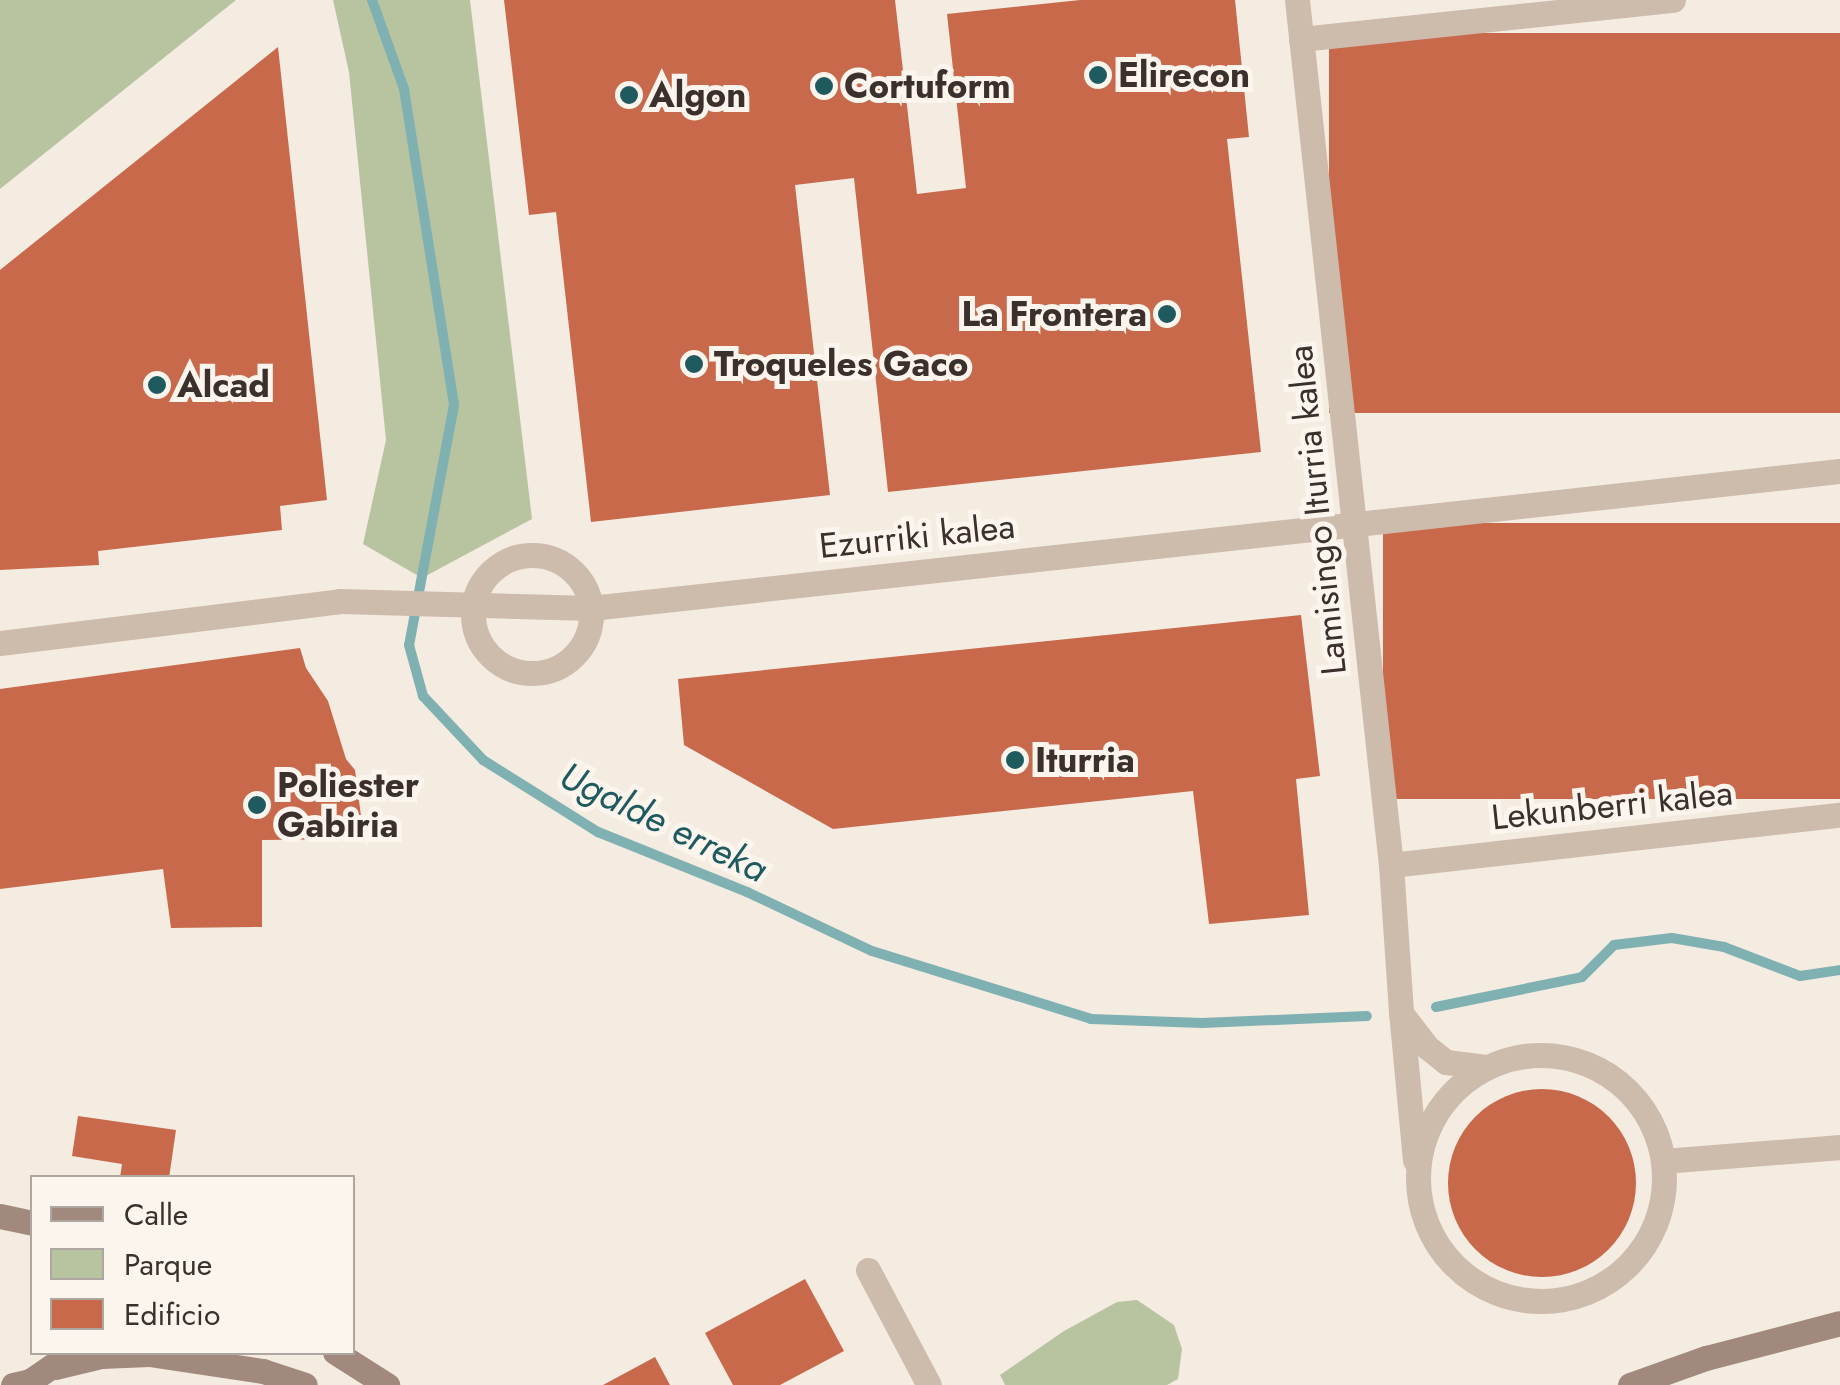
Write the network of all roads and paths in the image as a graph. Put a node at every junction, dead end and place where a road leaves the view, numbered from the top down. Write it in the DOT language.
graph roads {
  1 [pos="1296,0"];
  2 [pos="1673,0"];
  3 [pos="1301,39"];
  4 [pos="1840,470"];
  5 [pos="1353,523"];
  6 [pos="472,604"];
  7 [pos="591,608"];
  8 [pos="0,643"];
  9 [pos="1840,815"];
  10 [pos="1391,865"];
  11 [pos="1400,1013"];
  12 [pos="1486,1067"];
  13 [pos="1840,1147"];
  14 [pos="1663,1161"];
  15 [pos="1415,1162"];
  16 [pos="0,1216"];
  17 [pos="30,1223"];
  18 [pos="868,1270"];
  19 [pos="1840,1323"];
  20 [pos="1840,1341"];
  21 [pos="125,1355"];
  22 [pos="156,1355"];
  23 [pos="340,1355"];
  24 [pos="62,1360"];
  25 [pos="24,1384"];
  26 [pos="305,1385"];
  27 [pos="387,1385"];
  28 [pos="927,1385"];
  29 [pos="1630,1385"];
  30 [pos="1679,1385"];
  1 -- 3 [label="street, Lamisingo Iturria kalea"];
  2 -- 3 [label="street"];
  3 -- 5 [label="street, Lamisingo Iturria kalea"];
  4 -- 5 [label="street, Ezurriki kalea"];
  5 -- 7 [label="street, Ezurriki kalea"];
  5 -- 10 [label="street, Lamisingo Iturria kalea"];
  6 -- 7 [label="street, Ezurriki kalea"];
  6 -- 7 [label="street"];
  6 -- 7 [label="street"];
  6 -- 8 [label="street, Ezurriki kalea"];
  9 -- 10 [label="street, Lekunberri kalea"];
  10 -- 11 [label="street, Lamisingo Iturria kalea"];
  11 -- 12 [label="street"];
  11 -- 15 [label="street, Lamisingo Iturria kalea"];
  12 -- 14 [label="street"];
  12 -- 15 [label="street"];
  13 -- 14 [label="street"];
  14 -- 15 [label="street"];
  16 -- 17 [label="main road"];
  18 -- 28 [label="street"];
  19 -- 29 [label="main road"];
  20 -- 30 [label="main road"];
  21 -- 24 [label="main road"];
  22 -- 26 [label="main road"];
  23 -- 27 [label="main road"];
  24 -- 25 [label="main road"];
}
